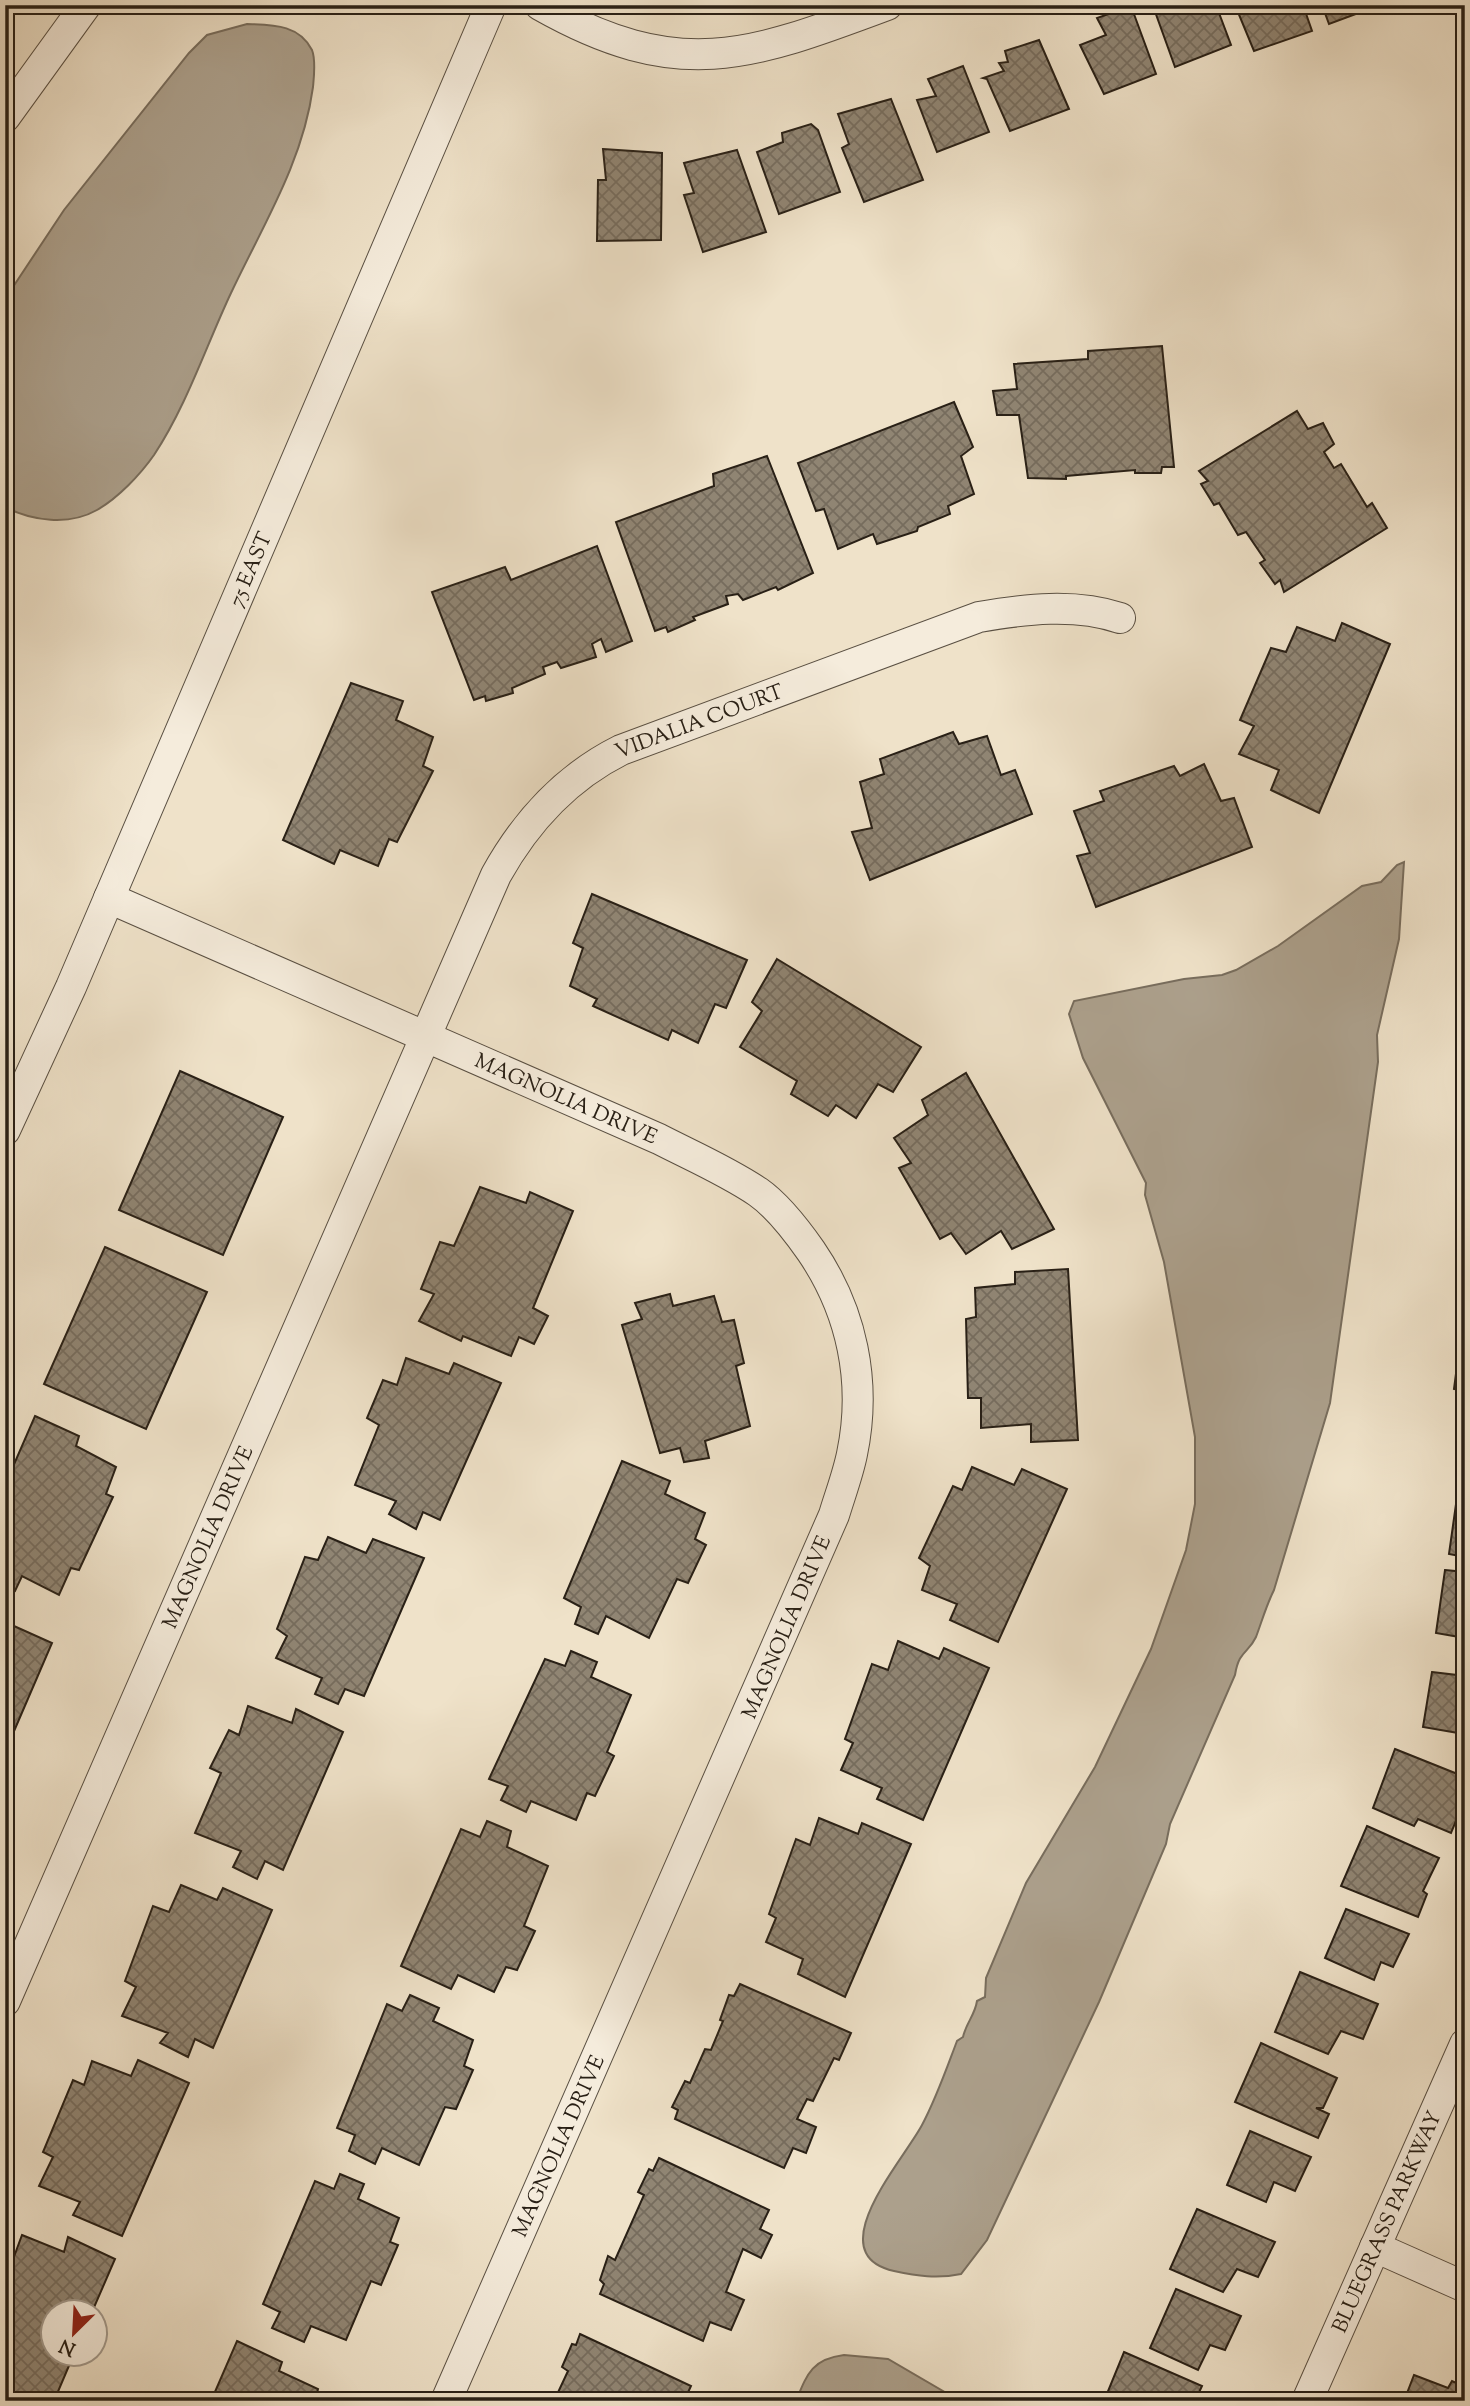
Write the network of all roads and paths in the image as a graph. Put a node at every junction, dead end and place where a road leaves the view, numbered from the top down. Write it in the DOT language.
graph roads {
  1 [pos="86,5"];
  2 [pos="491,5"];
  3 [pos="540,5"];
  4 [pos="887,5"];
  5 [pos="5,117"];
  6 [pos="1120,618"];
  7 [pos="109,898"];
  8 [pos="427,1037"];
  9 [pos="5,1130"];
  10 [pos="5,2001"];
  11 [pos="1465,2044"];
  12 [pos="1375,2247"];
  13 [pos="1465,2287"];
  14 [pos="446,2401"];
  15 [pos="1307,2401"];
  1 -- 5 [label="street"];
  2 -- 7 [label="street, 75 EAST"];
  3 -- 4 [label="street"];
  6 -- 8 [label="street, VIDALIA COURT"];
  7 -- 8 [label="street, MAGNOLIA DRIVE"];
  7 -- 9 [label="street, 75 EAST"];
  8 -- 10 [label="street, MAGNOLIA DRIVE"];
  8 -- 14 [label="street, MAGNOLIA DRIVE"];
  11 -- 12 [label="street, BLUEGRASS PARKWAY"];
  12 -- 13 [label="street"];
  12 -- 15 [label="street, BLUEGRASS PARKWAY"];
}
